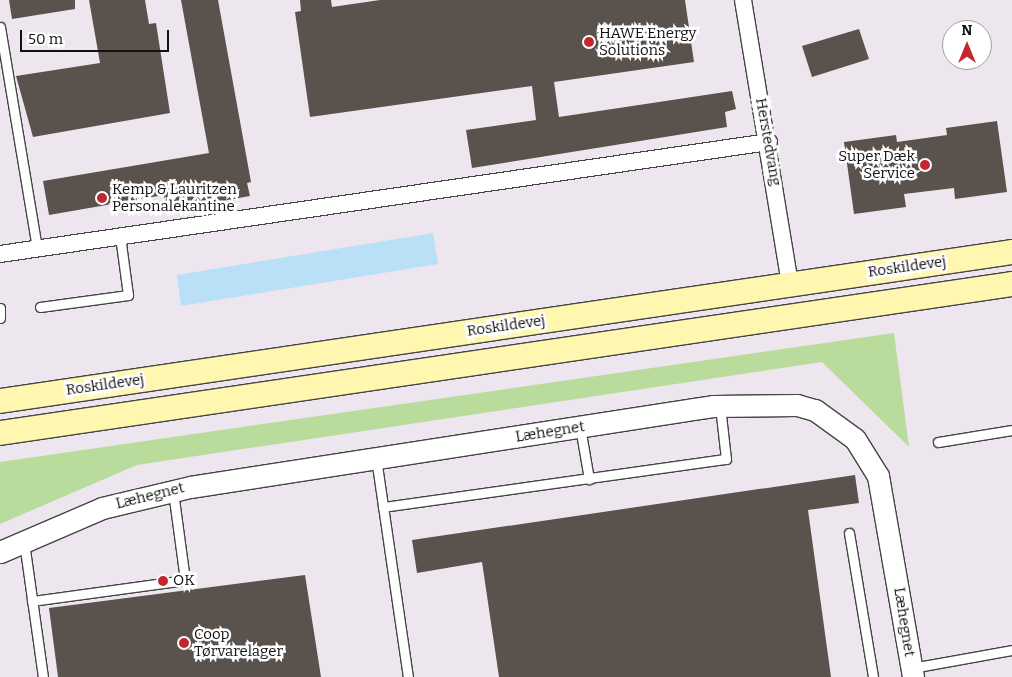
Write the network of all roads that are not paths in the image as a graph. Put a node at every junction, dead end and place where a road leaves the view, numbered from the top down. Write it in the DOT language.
graph roads {
  1 [pos="743,0"];
  2 [pos="0,27"];
  3 [pos="769,142"];
  4 [pos="120,236"];
  5 [pos="37,248"];
  6 [pos="1012,252"];
  7 [pos="0,254"];
  8 [pos="790,284"];
  9 [pos="1012,284"];
  10 [pos="40,307"];
  11 [pos="0,308"];
  12 [pos="0,318"];
  13 [pos="0,400"];
  14 [pos="720,406"];
  15 [pos="580,427"];
  16 [pos="1012,430"];
  17 [pos="0,433"];
  18 [pos="938,442"];
  19 [pos="376,458"];
  20 [pos="589,479"];
  21 [pos="173,491"];
  22 [pos="383,507"];
  23 [pos="849,533"];
  24 [pos="24,542"];
  25 [pos="0,552"];
  26 [pos="32,600"];
  27 [pos="1012,650"];
  28 [pos="913,672"];
  29 [pos="44,677"];
  30 [pos="408,677"];
  31 [pos="873,677"];
  1 -- 3 [label="street, Herstedvang"];
  2 -- 5 [label="lane"];
  3 -- 4 [label="street"];
  3 -- 8 [label="street, Herstedvang"];
  4 -- 5 [label="street"];
  4 -- 10 [label="lane"];
  5 -- 7 [label="street"];
  6 -- 8 [label="main road, Roskildevej"];
  8 -- 13 [label="main road, Roskildevej"];
  9 -- 17 [label="main road"];
  11 -- 12 [label="lane"];
  14 -- 15 [label="street, Læhegnet"];
  14 -- 20 [label="lane"];
  14 -- 28 [label="street, Læhegnet"];
  15 -- 19 [label="street, Læhegnet"];
  15 -- 20 [label="lane"];
  16 -- 18 [label="lane"];
  19 -- 21 [label="street, Læhegnet"];
  19 -- 22 [label="lane"];
  20 -- 22 [label="lane"];
  21 -- 24 [label="street, Læhegnet"];
  21 -- 26 [label="lane"];
  22 -- 30 [label="lane"];
  23 -- 31 [label="lane"];
  24 -- 25 [label="street, Læhegnet"];
  24 -- 26 [label="lane"];
  26 -- 29 [label="lane"];
  27 -- 28 [label="lane"];
}
